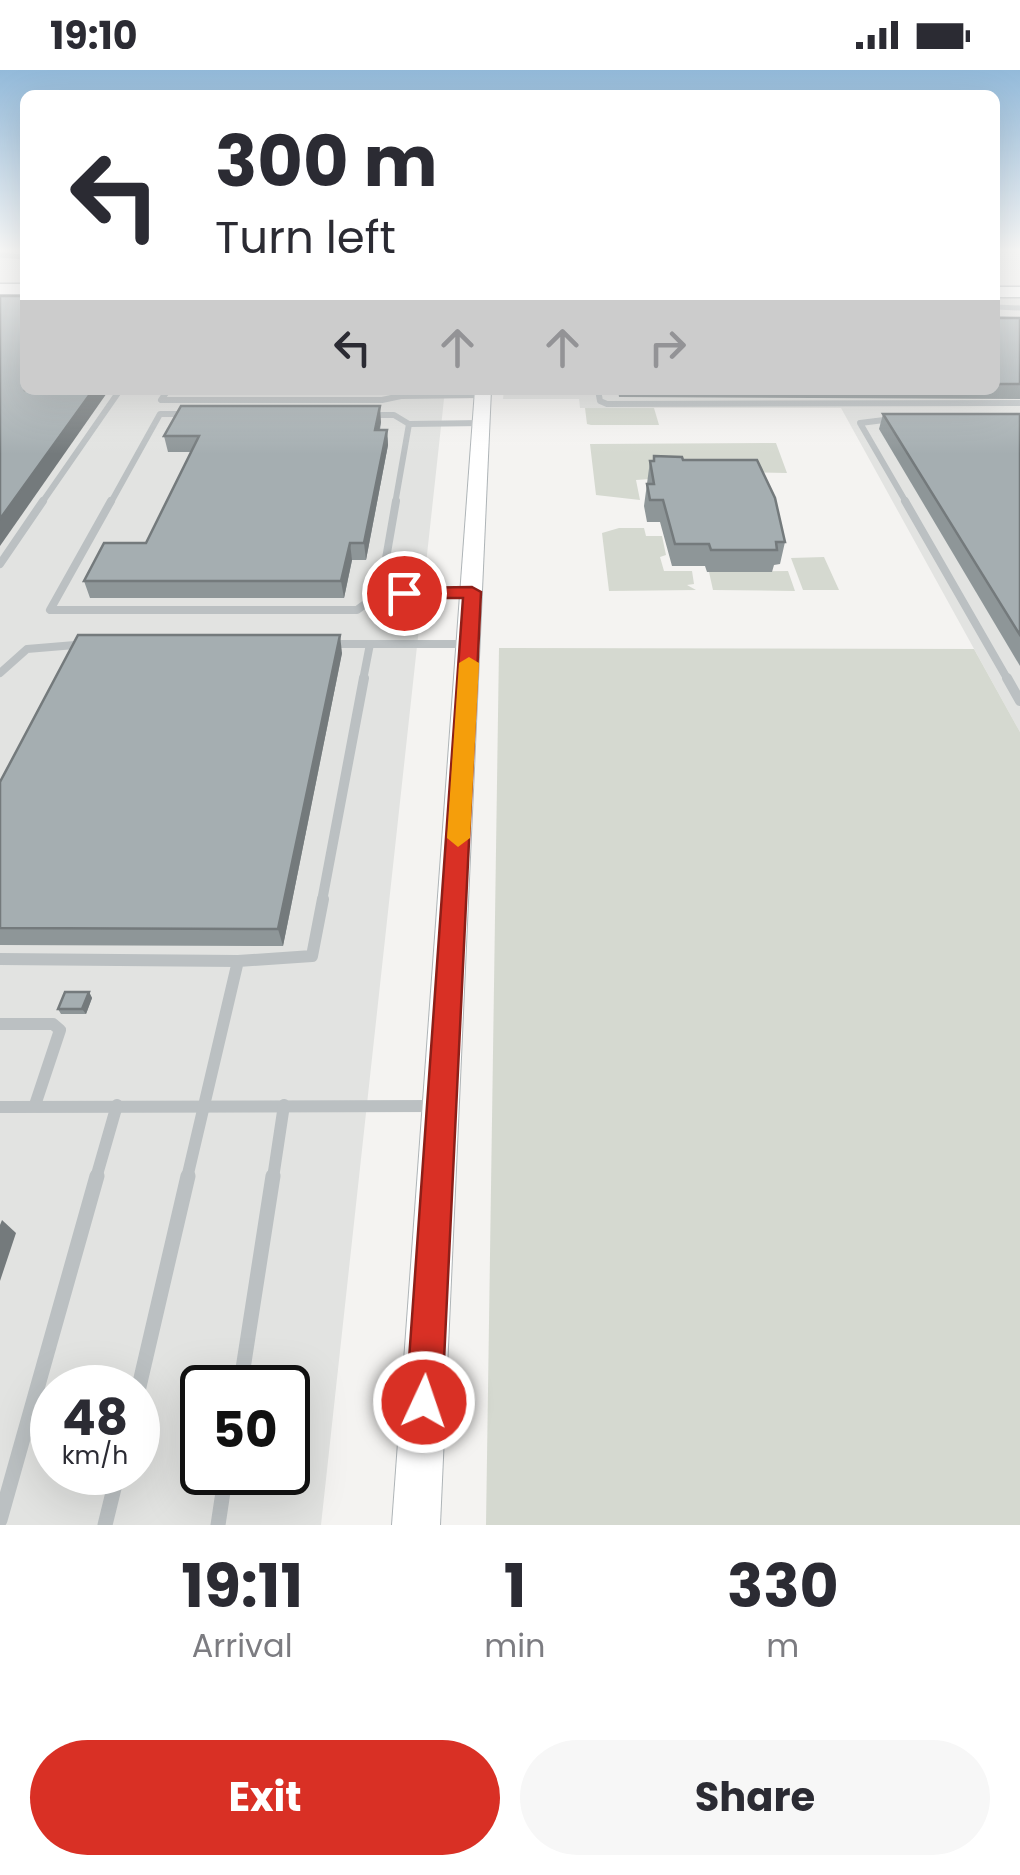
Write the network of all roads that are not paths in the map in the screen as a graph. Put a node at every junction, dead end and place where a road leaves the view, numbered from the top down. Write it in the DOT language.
graph roads {
  1 [pos="1000,318"];
  2 [pos="1005,318"];
  3 [pos="1020,320"];
  4 [pos="1016,329"];
  5 [pos="117,395"];
  6 [pos="165,395"];
  7 [pos="454,395"];
  8 [pos="483,395"];
  9 [pos="599,395"];
  10 [pos="1020,403"];
  11 [pos="206,414"];
  12 [pos="356,415"];
  13 [pos="895,419"];
  14 [pos="409,424"];
  15 [pos="481,424"];
  16 [pos="0,564"];
  17 [pos="472,592"];
  18 [pos="380,593"];
  19 [pos="92,644"];
  20 [pos="318,644"];
  21 [pos="370,644"];
  22 [pos="470,644"];
  23 [pos="0,673"];
  24 [pos="1020,702"];
  25 [pos="0,959"];
  26 [pos="238,960"];
  27 [pos="0,1024"];
  28 [pos="117,1105"];
  29 [pos="206,1105"];
  30 [pos="34,1106"];
  31 [pos="284,1106"];
  32 [pos="442,1106"];
  33 [pos="0,1107"];
  34 [pos="144,1365"];
  35 [pos="244,1365"];
  36 [pos="112,1495"];
  37 [pos="223,1495"];
  38 [pos="0,1520"];
  39 [pos="105,1525"];
  40 [pos="218,1525"];
  41 [pos="416,1525"];
  1 -- 2 [label="lane"];
  2 -- 3 [label="lane"];
  2 -- 4 [label="lane"];
  5 -- 16 [label="lane"];
  6 -- 7 [label="lane"];
  8 -- 15 [label="main road"];
  9 -- 10 [label="lane"];
  11 -- 18 [label="lane"];
  12 -- 14 [label="lane"];
  13 -- 24 [label="lane"];
  14 -- 15 [label="lane"];
  14 -- 18 [label="lane"];
  15 -- 17 [label="main road"];
  17 -- 18 [label="lane"];
  17 -- 22 [label="main road"];
  19 -- 23 [label="lane"];
  20 -- 21 [label="lane"];
  21 -- 22 [label="lane"];
  21 -- 26 [label="lane"];
  22 -- 32 [label="main road"];
  25 -- 26 [label="lane"];
  26 -- 29 [label="lane"];
  27 -- 30 [label="lane"];
  28 -- 29 [label="lane"];
  28 -- 30 [label="lane"];
  28 -- 38 [label="lane"];
  29 -- 31 [label="lane"];
  29 -- 34 [label="lane"];
  30 -- 33 [label="lane"];
  31 -- 32 [label="lane"];
  31 -- 35 [label="lane"];
  32 -- 41 [label="main road"];
  36 -- 39 [label="lane"];
  37 -- 40 [label="lane"];
}
